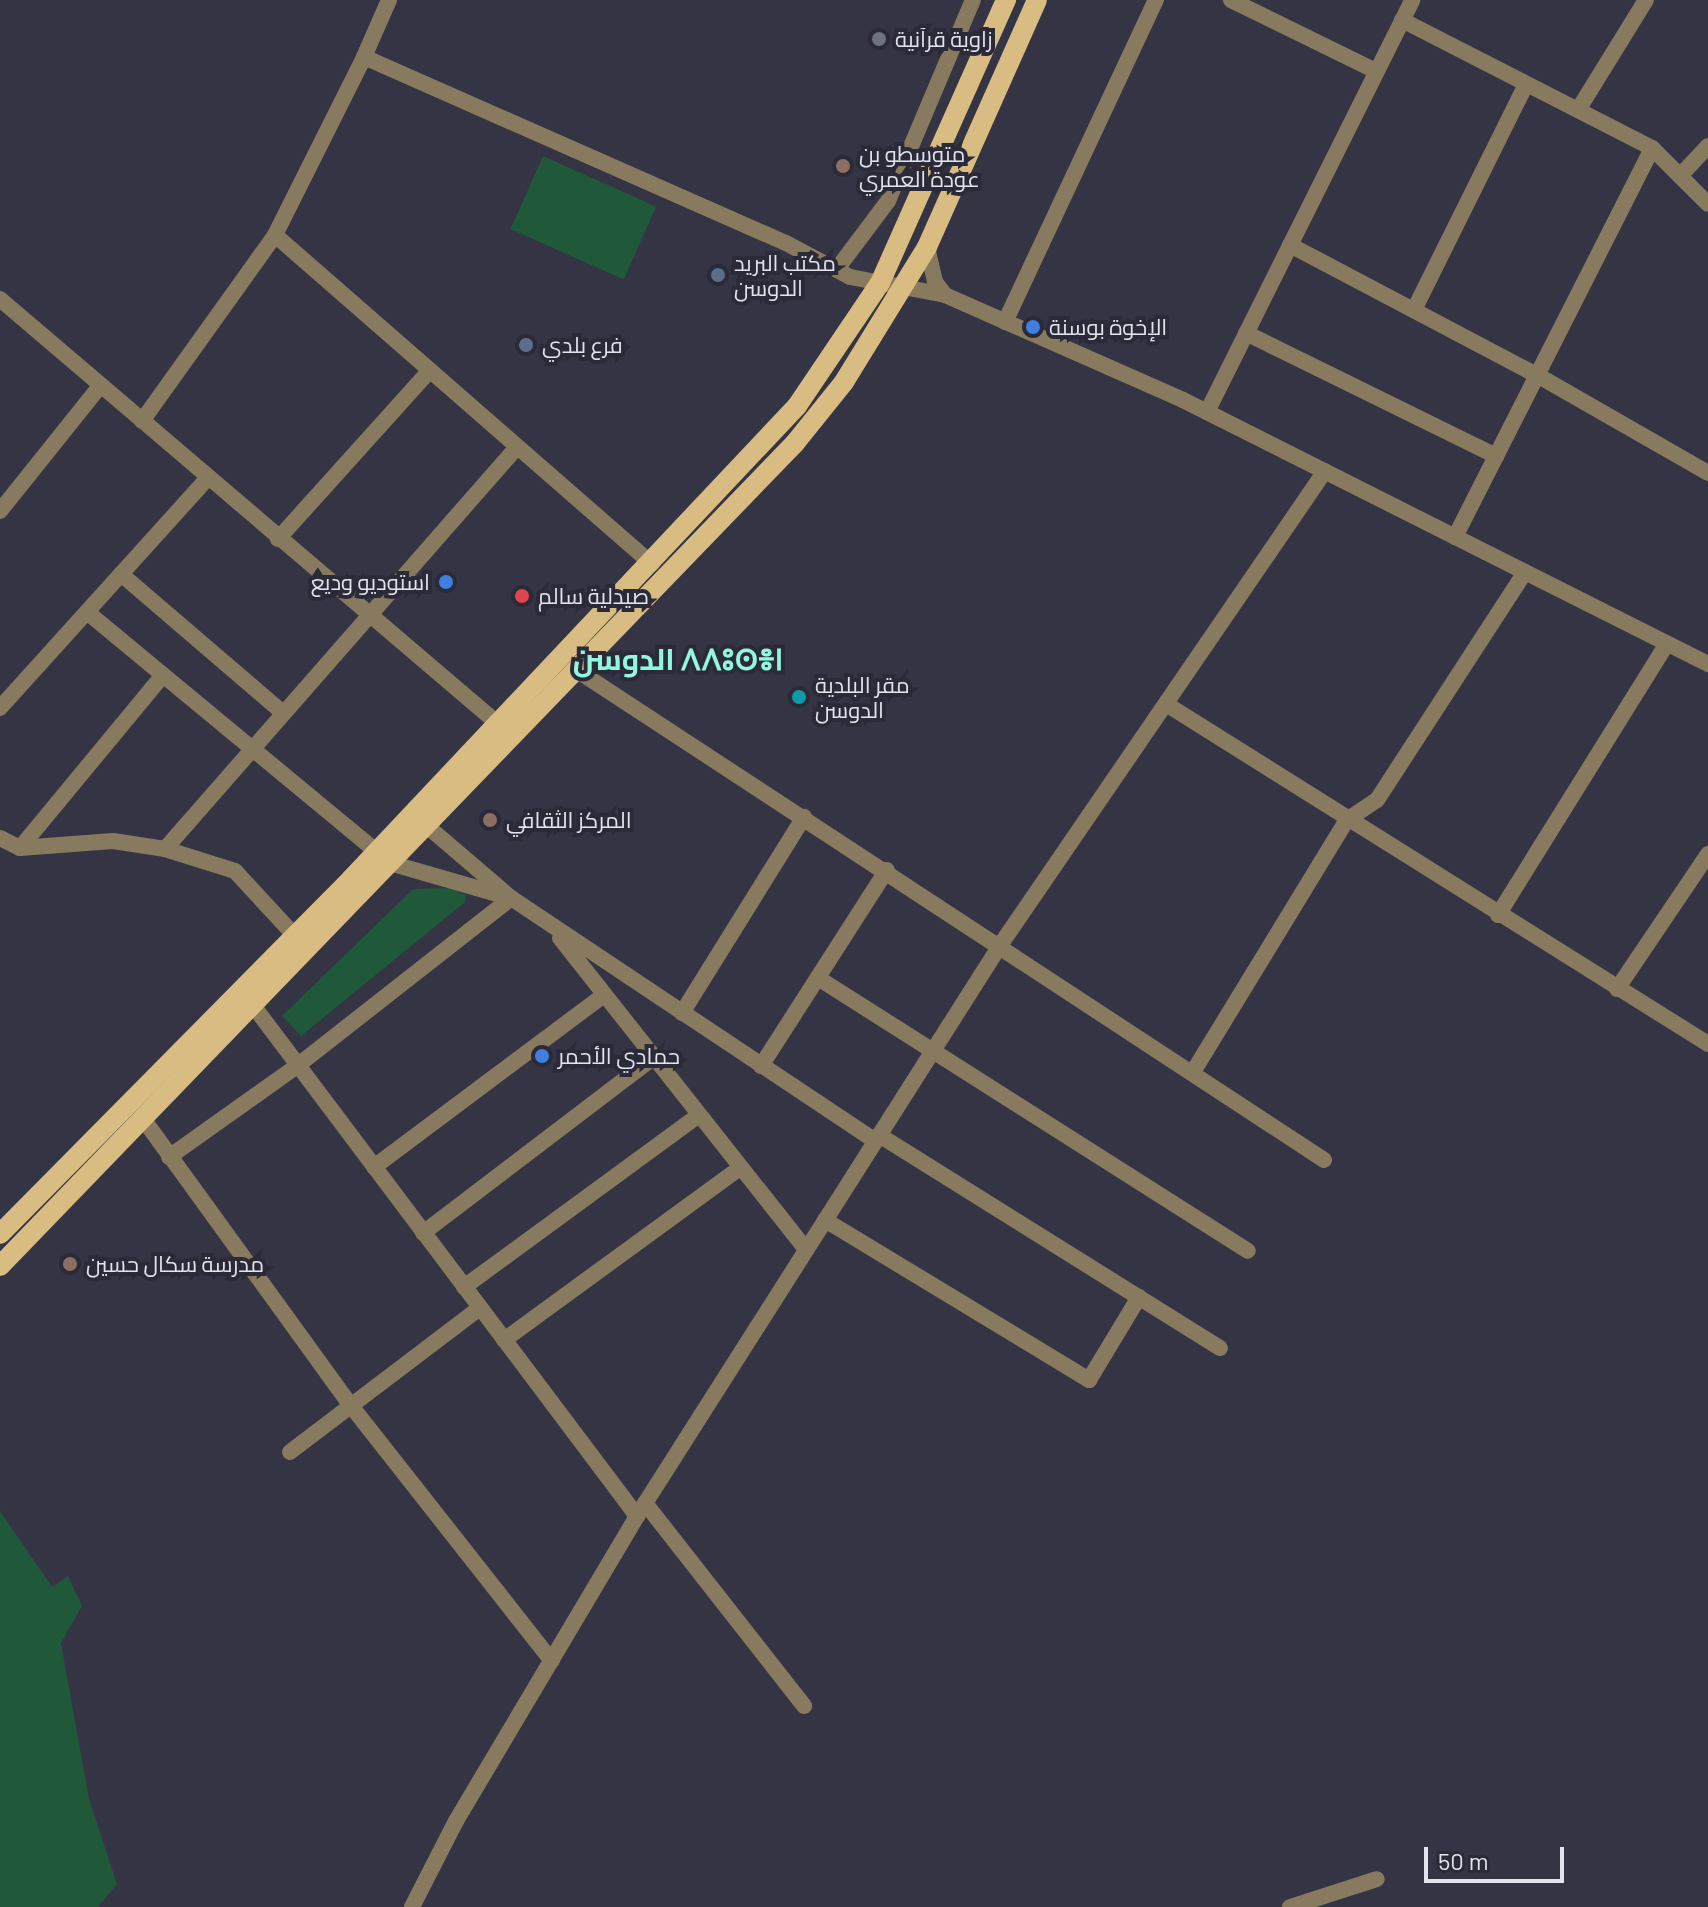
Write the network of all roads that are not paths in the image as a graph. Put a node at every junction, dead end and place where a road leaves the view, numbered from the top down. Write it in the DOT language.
graph roads {
  1 [pos="389,0"];
  2 [pos="973,0"];
  3 [pos="1006,0"];
  4 [pos="1037,0"];
  5 [pos="1156,0"];
  6 [pos="1231,0"];
  7 [pos="1412,0"];
  8 [pos="1646,0"];
  9 [pos="1402,20"];
  10 [pos="364,57"];
  11 [pos="1376,71"];
  12 [pos="1526,84"];
  13 [pos="1578,110"];
  14 [pos="1708,146"];
  15 [pos="1652,148"];
  16 [pos="1680,176"];
  17 [pos="1708,204"];
  18 [pos="275,235"];
  19 [pos="1290,245"];
  20 [pos="927,247"];
  21 [pos="843,273"];
  22 [pos="880,283"];
  23 [pos="905,287"];
  24 [pos="945,295"];
  25 [pos="0,299"];
  26 [pos="1414,310"];
  27 [pos="886,316"];
  28 [pos="1005,322"];
  29 [pos="857,323"];
  30 [pos="1246,333"];
  31 [pos="430,370"];
  32 [pos="1537,375"];
  33 [pos="101,385"];
  34 [pos="1207,412"];
  35 [pos="142,421"];
  36 [pos="517,447"];
  37 [pos="1496,456"];
  38 [pos="1325,471"];
  39 [pos="1708,473"];
  40 [pos="208,478"];
  41 [pos="0,511"];
  42 [pos="1455,537"];
  43 [pos="278,539"];
  44 [pos="652,564"];
  45 [pos="1525,572"];
  46 [pos="121,574"];
  47 [pos="87,612"];
  48 [pos="368,617"];
  49 [pos="1667,644"];
  50 [pos="1708,664"];
  51 [pos="578,671"];
  52 [pos="163,675"];
  53 [pos="1166,704"];
  54 [pos="0,708"];
  55 [pos="282,712"];
  56 [pos="496,722"];
  57 [pos="250,747"];
  58 [pos="804,817"];
  59 [pos="1347,820"];
  60 [pos="427,826"];
  61 [pos="0,838"];
  62 [pos="20,848"];
  63 [pos="165,849"];
  64 [pos="1708,854"];
  65 [pos="383,858"];
  66 [pos="887,870"];
  67 [pos="511,898"];
  68 [pos="1498,915"];
  69 [pos="551,927"];
  70 [pos="294,935"];
  71 [pos="1001,944"];
  72 [pos="818,978"];
  73 [pos="240,988"];
  74 [pos="1617,989"];
  75 [pos="604,995"];
  76 [pos="254,1006"];
  77 [pos="682,1013"];
  78 [pos="1708,1044"];
  79 [pos="931,1053"];
  80 [pos="654,1057"];
  81 [pos="297,1066"];
  82 [pos="761,1066"];
  83 [pos="1193,1072"];
  84 [pos="699,1115"];
  85 [pos="144,1120"];
  86 [pos="877,1138"];
  87 [pos="169,1157"];
  88 [pos="1324,1160"];
  89 [pos="374,1167"];
  90 [pos="741,1167"];
  91 [pos="825,1220"];
  92 [pos="423,1233"];
  93 [pos="0,1234"];
  94 [pos="806,1250"];
  95 [pos="1248,1251"];
  96 [pos="0,1266"];
  97 [pos="464,1287"];
  98 [pos="1139,1297"];
  99 [pos="480,1308"];
  100 [pos="504,1340"];
  101 [pos="1220,1348"];
  102 [pos="352,1407"];
  103 [pos="290,1452"];
  104 [pos="641,1510"];
  105 [pos="552,1661"];
  106 [pos="804,1706"];
  107 [pos="1377,1879"];
  108 [pos="412,1907"];
  109 [pos="1290,1907"];
  1 -- 10 [label="street"];
  2 -- 21 [label="street"];
  3 -- 22 [label="main road"];
  4 -- 20 [label="main road"];
  5 -- 28 [label="street"];
  6 -- 11 [label="street"];
  7 -- 9 [label="street"];
  8 -- 13 [label="street"];
  9 -- 11 [label="street"];
  9 -- 12 [label="street"];
  10 -- 18 [label="street"];
  10 -- 21 [label="street"];
  11 -- 19 [label="street"];
  12 -- 13 [label="street"];
  12 -- 26 [label="street"];
  13 -- 15 [label="street"];
  14 -- 16 [label="street"];
  15 -- 16 [label="street"];
  15 -- 32 [label="street"];
  16 -- 17 [label="street"];
  18 -- 31 [label="street"];
  18 -- 35 [label="street"];
  19 -- 26 [label="street"];
  19 -- 30 [label="street"];
  20 -- 23 [label="main road"];
  20 -- 24 [label="street"];
  21 -- 22 [label="street"];
  21 -- 29 [label="street"];
  22 -- 23 [label="street"];
  22 -- 29 [label="main road"];
  23 -- 24 [label="street"];
  23 -- 27 [label="main road"];
  24 -- 27 [label="street"];
  24 -- 28 [label="street"];
  25 -- 33 [label="street"];
  26 -- 32 [label="street"];
  27 -- 51 [label="main road"];
  28 -- 34 [label="street"];
  29 -- 44 [label="main road"];
  30 -- 34 [label="street"];
  30 -- 37 [label="street"];
  31 -- 36 [label="street"];
  31 -- 43 [label="street"];
  32 -- 37 [label="street"];
  32 -- 39 [label="street"];
  33 -- 35 [label="street"];
  33 -- 41 [label="street"];
  34 -- 38 [label="street"];
  35 -- 40 [label="street"];
  36 -- 44 [label="street"];
  36 -- 48 [label="street"];
  37 -- 42 [label="street"];
  38 -- 42 [label="street"];
  38 -- 53 [label="street"];
  40 -- 43 [label="street"];
  40 -- 46 [label="street"];
  42 -- 45 [label="street"];
  43 -- 48 [label="street"];
  44 -- 56 [label="main road"];
  45 -- 49 [label="street"];
  45 -- 59 [label="street"];
  46 -- 47 [label="street"];
  46 -- 55 [label="street"];
  47 -- 52 [label="street"];
  47 -- 54 [label="street"];
  48 -- 55 [label="street"];
  48 -- 56 [label="street"];
  49 -- 50 [label="street"];
  49 -- 68 [label="street"];
  51 -- 58 [label="street"];
  51 -- 60 [label="main road"];
  52 -- 57 [label="street"];
  52 -- 62 [label="street"];
  53 -- 59 [label="street"];
  53 -- 71 [label="street"];
  55 -- 57 [label="street"];
  56 -- 65 [label="main road"];
  57 -- 63 [label="street"];
  57 -- 65 [label="street"];
  58 -- 66 [label="street"];
  58 -- 77 [label="street"];
  59 -- 68 [label="street"];
  59 -- 83 [label="street"];
  60 -- 65 [label="main road"];
  60 -- 67 [label="street"];
  61 -- 62 [label="street"];
  62 -- 63 [label="street"];
  63 -- 70 [label="street"];
  64 -- 74 [label="street"];
  65 -- 67 [label="street"];
  65 -- 70 [label="main road"];
  65 -- 76 [label="main road"];
  66 -- 71 [label="street"];
  66 -- 72 [label="street"];
  67 -- 69 [label="street"];
  67 -- 81 [label="street"];
  68 -- 74 [label="street"];
  69 -- 75 [label="street"];
  69 -- 77 [label="street"];
  70 -- 73 [label="main road"];
  71 -- 79 [label="street"];
  71 -- 83 [label="street"];
  72 -- 79 [label="street"];
  72 -- 82 [label="street"];
  73 -- 76 [label="street"];
  73 -- 93 [label="main road"];
  74 -- 78 [label="street"];
  75 -- 80 [label="street"];
  75 -- 89 [label="street"];
  76 -- 81 [label="street"];
  76 -- 85 [label="main road"];
  77 -- 82 [label="street"];
  79 -- 86 [label="street"];
  79 -- 95 [label="street"];
  80 -- 84 [label="street"];
  80 -- 92 [label="street"];
  81 -- 87 [label="street"];
  81 -- 89 [label="street"];
  82 -- 86 [label="street"];
  83 -- 88 [label="street"];
  84 -- 90 [label="street"];
  84 -- 97 [label="street"];
  85 -- 87 [label="street"];
  85 -- 96 [label="main road"];
  86 -- 91 [label="street"];
  86 -- 98 [label="street"];
  87 -- 102 [label="street"];
  89 -- 92 [label="street"];
  90 -- 94 [label="street"];
  90 -- 100 [label="street"];
  91 -- 94 [label="street"];
  91 -- 98 [label="street"];
  92 -- 97 [label="street"];
  94 -- 104 [label="street"];
  97 -- 99 [label="street"];
  98 -- 101 [label="street"];
  99 -- 100 [label="street"];
  99 -- 102 [label="street"];
  100 -- 104 [label="street"];
  102 -- 103 [label="street"];
  102 -- 105 [label="street"];
  104 -- 105 [label="street"];
  104 -- 106 [label="street"];
  105 -- 108 [label="street"];
  107 -- 109 [label="street"];
}
